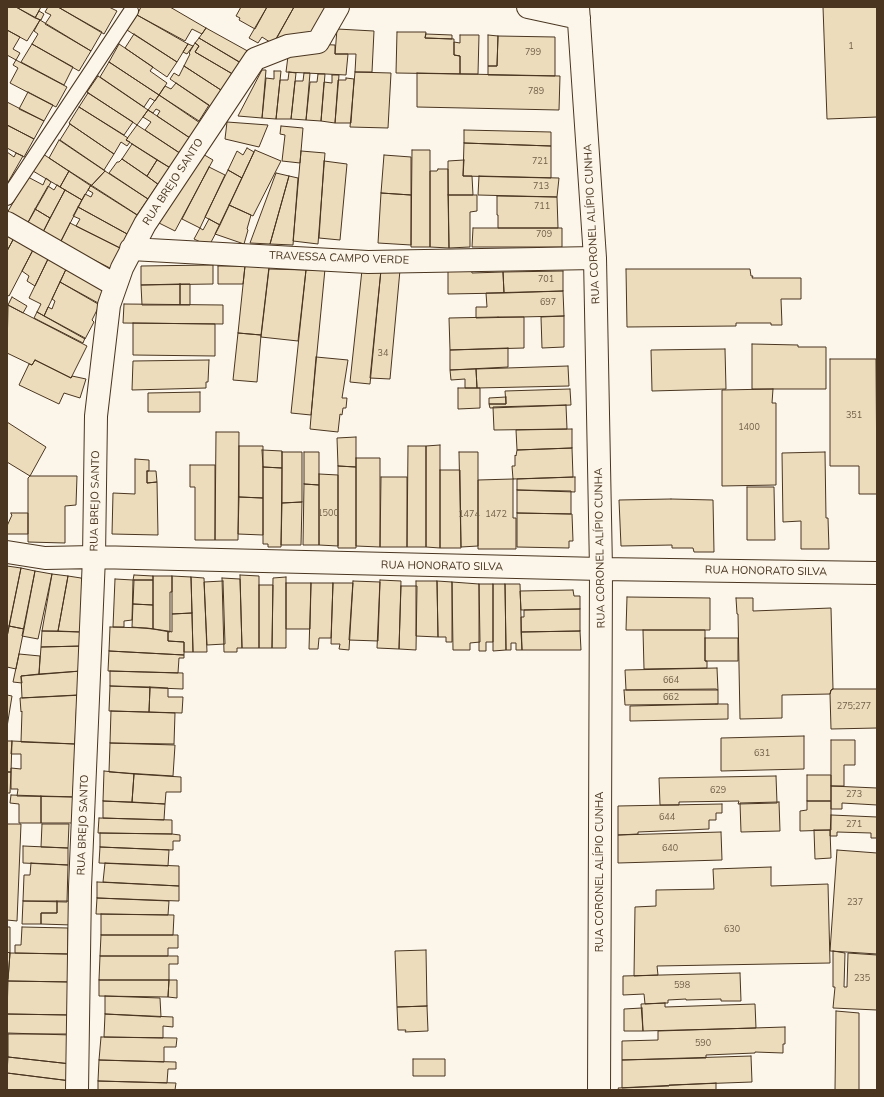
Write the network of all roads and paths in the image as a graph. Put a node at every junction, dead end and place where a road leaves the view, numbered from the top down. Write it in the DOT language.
graph roads {
  1 [pos="338,7"];
  2 [pos="528,7"];
  3 [pos="131,11"];
  4 [pos="579,12"];
  5 [pos="7,198"];
  6 [pos="7,223"];
  7 [pos="131,249"];
  8 [pos="595,258"];
  9 [pos="115,285"];
  10 [pos="7,552"];
  11 [pos="94,558"];
  12 [pos="601,569"];
  13 [pos="877,573"];
  14 [pos="77,1090"];
  15 [pos="599,1090"];
  1 -- 7 [label="street, RUA BREJO SANTO"];
  2 -- 4 [label="street"];
  3 -- 5 [label="lane"];
  4 -- 8 [label="street, RUA CORONEL ALÍPIO CUNHA"];
  6 -- 9 [label="street"];
  7 -- 8 [label="street, TRAVESSA CAMPO VERDE"];
  7 -- 9 [label="street, RUA BREJO SANTO"];
  8 -- 12 [label="street, RUA CORONEL ALÍPIO CUNHA"];
  9 -- 11 [label="street, RUA BREJO SANTO"];
  10 -- 11 [label="street, RUA HONORATO SILVA"];
  11 -- 12 [label="street, RUA HONORATO SILVA"];
  11 -- 14 [label="street, RUA BREJO SANTO"];
  12 -- 13 [label="street, RUA HONORATO SILVA"];
  12 -- 15 [label="street, RUA CORONEL ALÍPIO CUNHA"];
}
